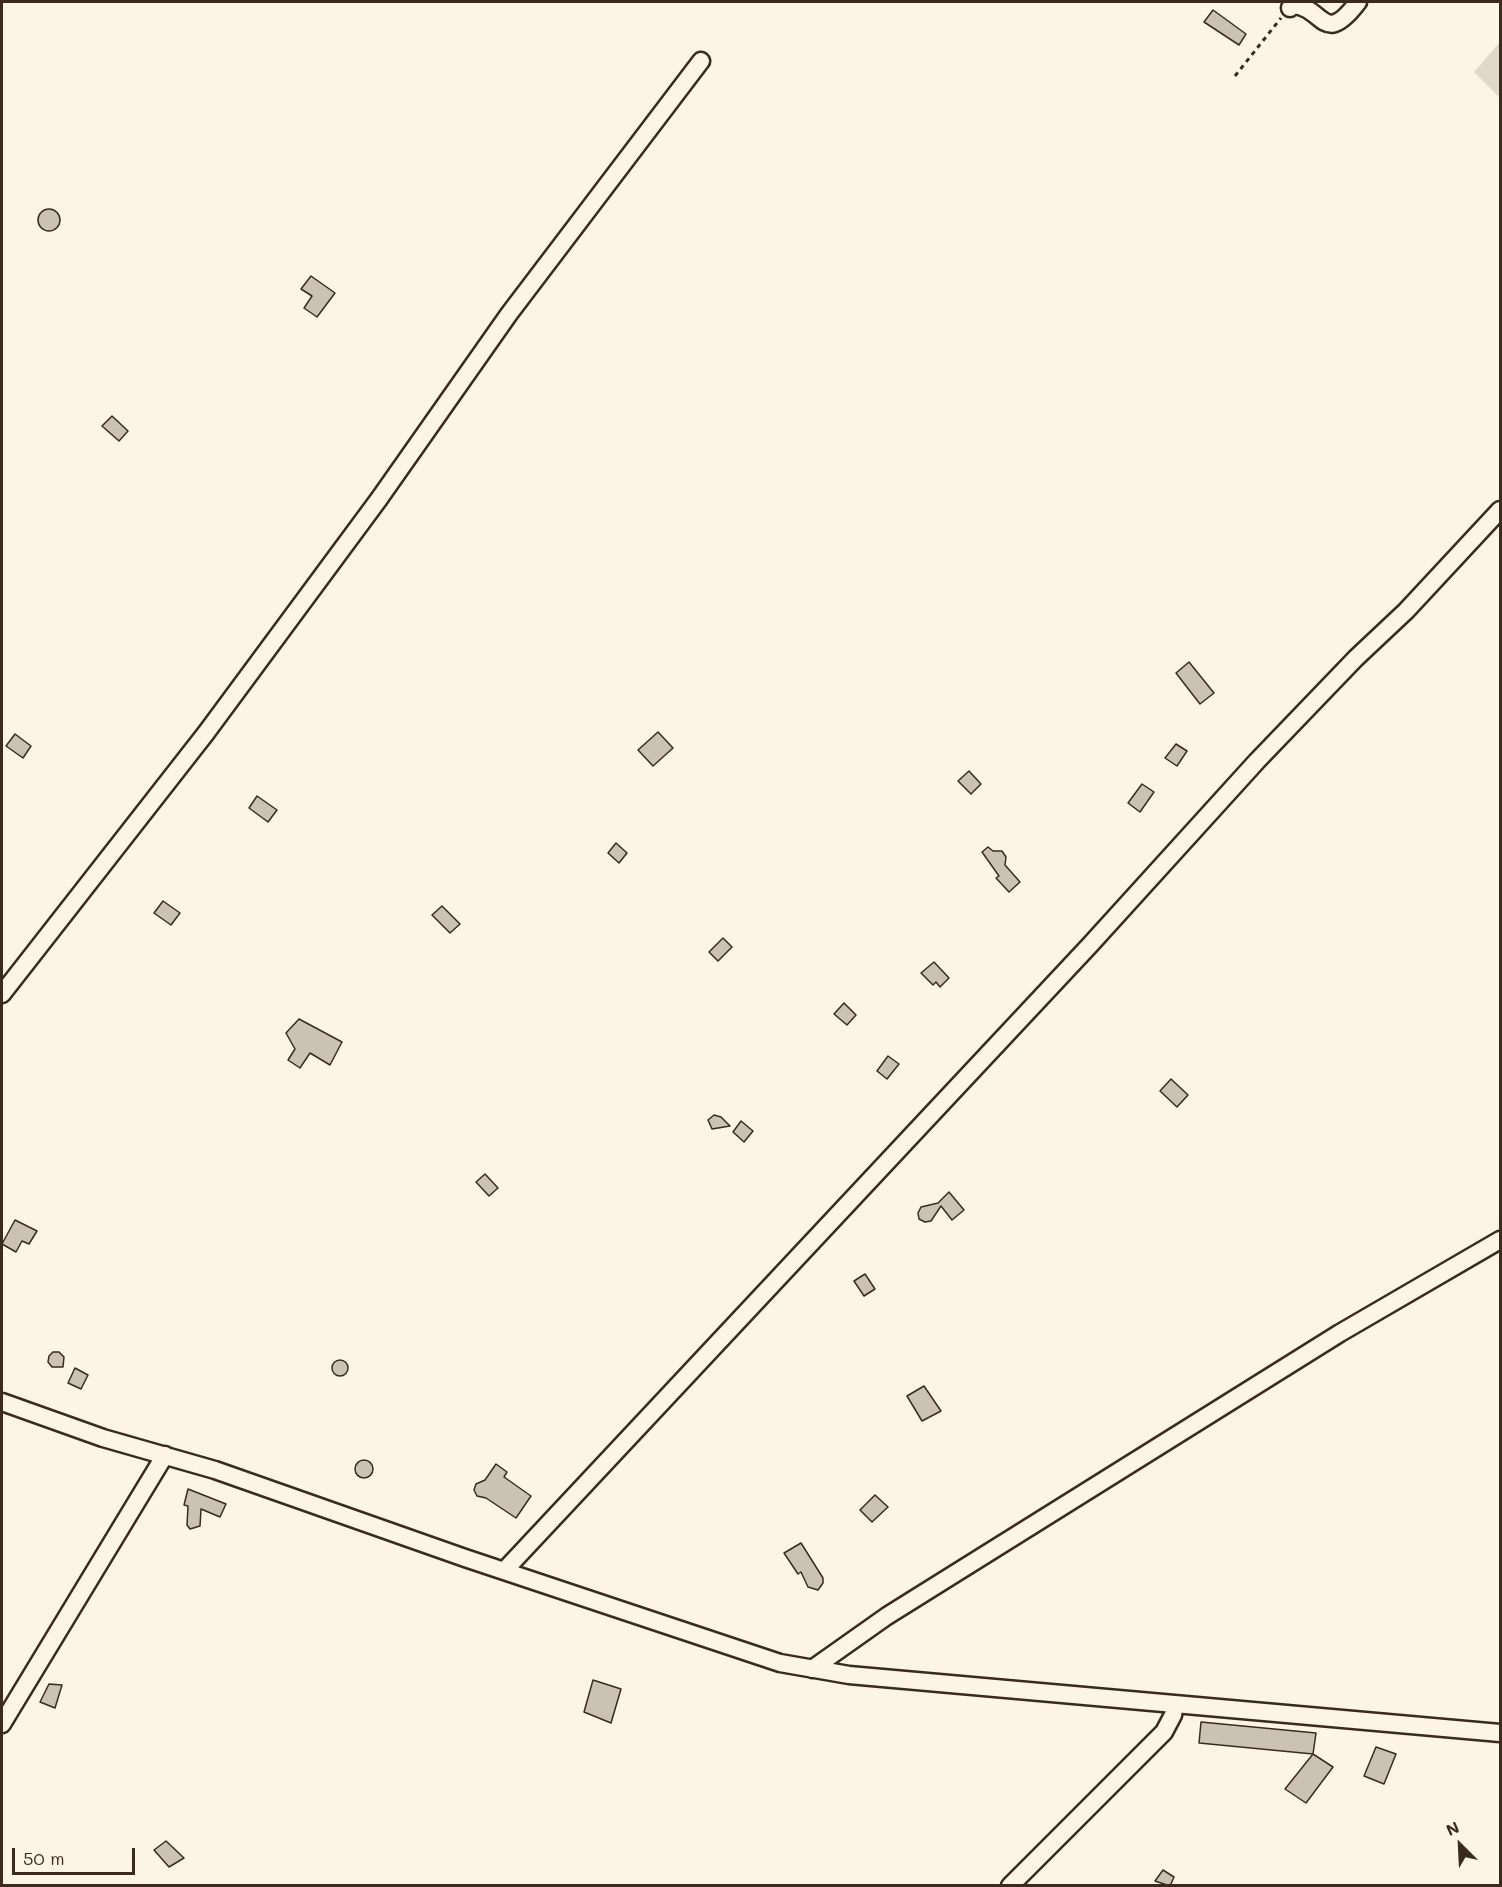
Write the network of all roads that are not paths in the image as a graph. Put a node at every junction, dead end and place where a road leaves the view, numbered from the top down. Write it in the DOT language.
graph roads {
  1 [pos="1358,2"];
  2 [pos="1290,8"];
  3 [pos="701,61"];
  4 [pos="1500,510"];
  5 [pos="2,994"];
  6 [pos="1500,1240"];
  7 [pos="2,1402"];
  8 [pos="165,1455"];
  9 [pos="504,1571"];
  10 [pos="812,1669"];
  11 [pos="1176,1704"];
  12 [pos="2,1724"];
  13 [pos="1500,1732"];
  14 [pos="1010,1886"];
  1 -- 2 [label="street"];
  3 -- 5 [label="street"];
  4 -- 9 [label="street"];
  6 -- 10 [label="street"];
  7 -- 8 [label="street"];
  8 -- 9 [label="street"];
  8 -- 12 [label="street"];
  9 -- 10 [label="street"];
  10 -- 11 [label="street"];
  11 -- 13 [label="street"];
  11 -- 14 [label="street"];
}
